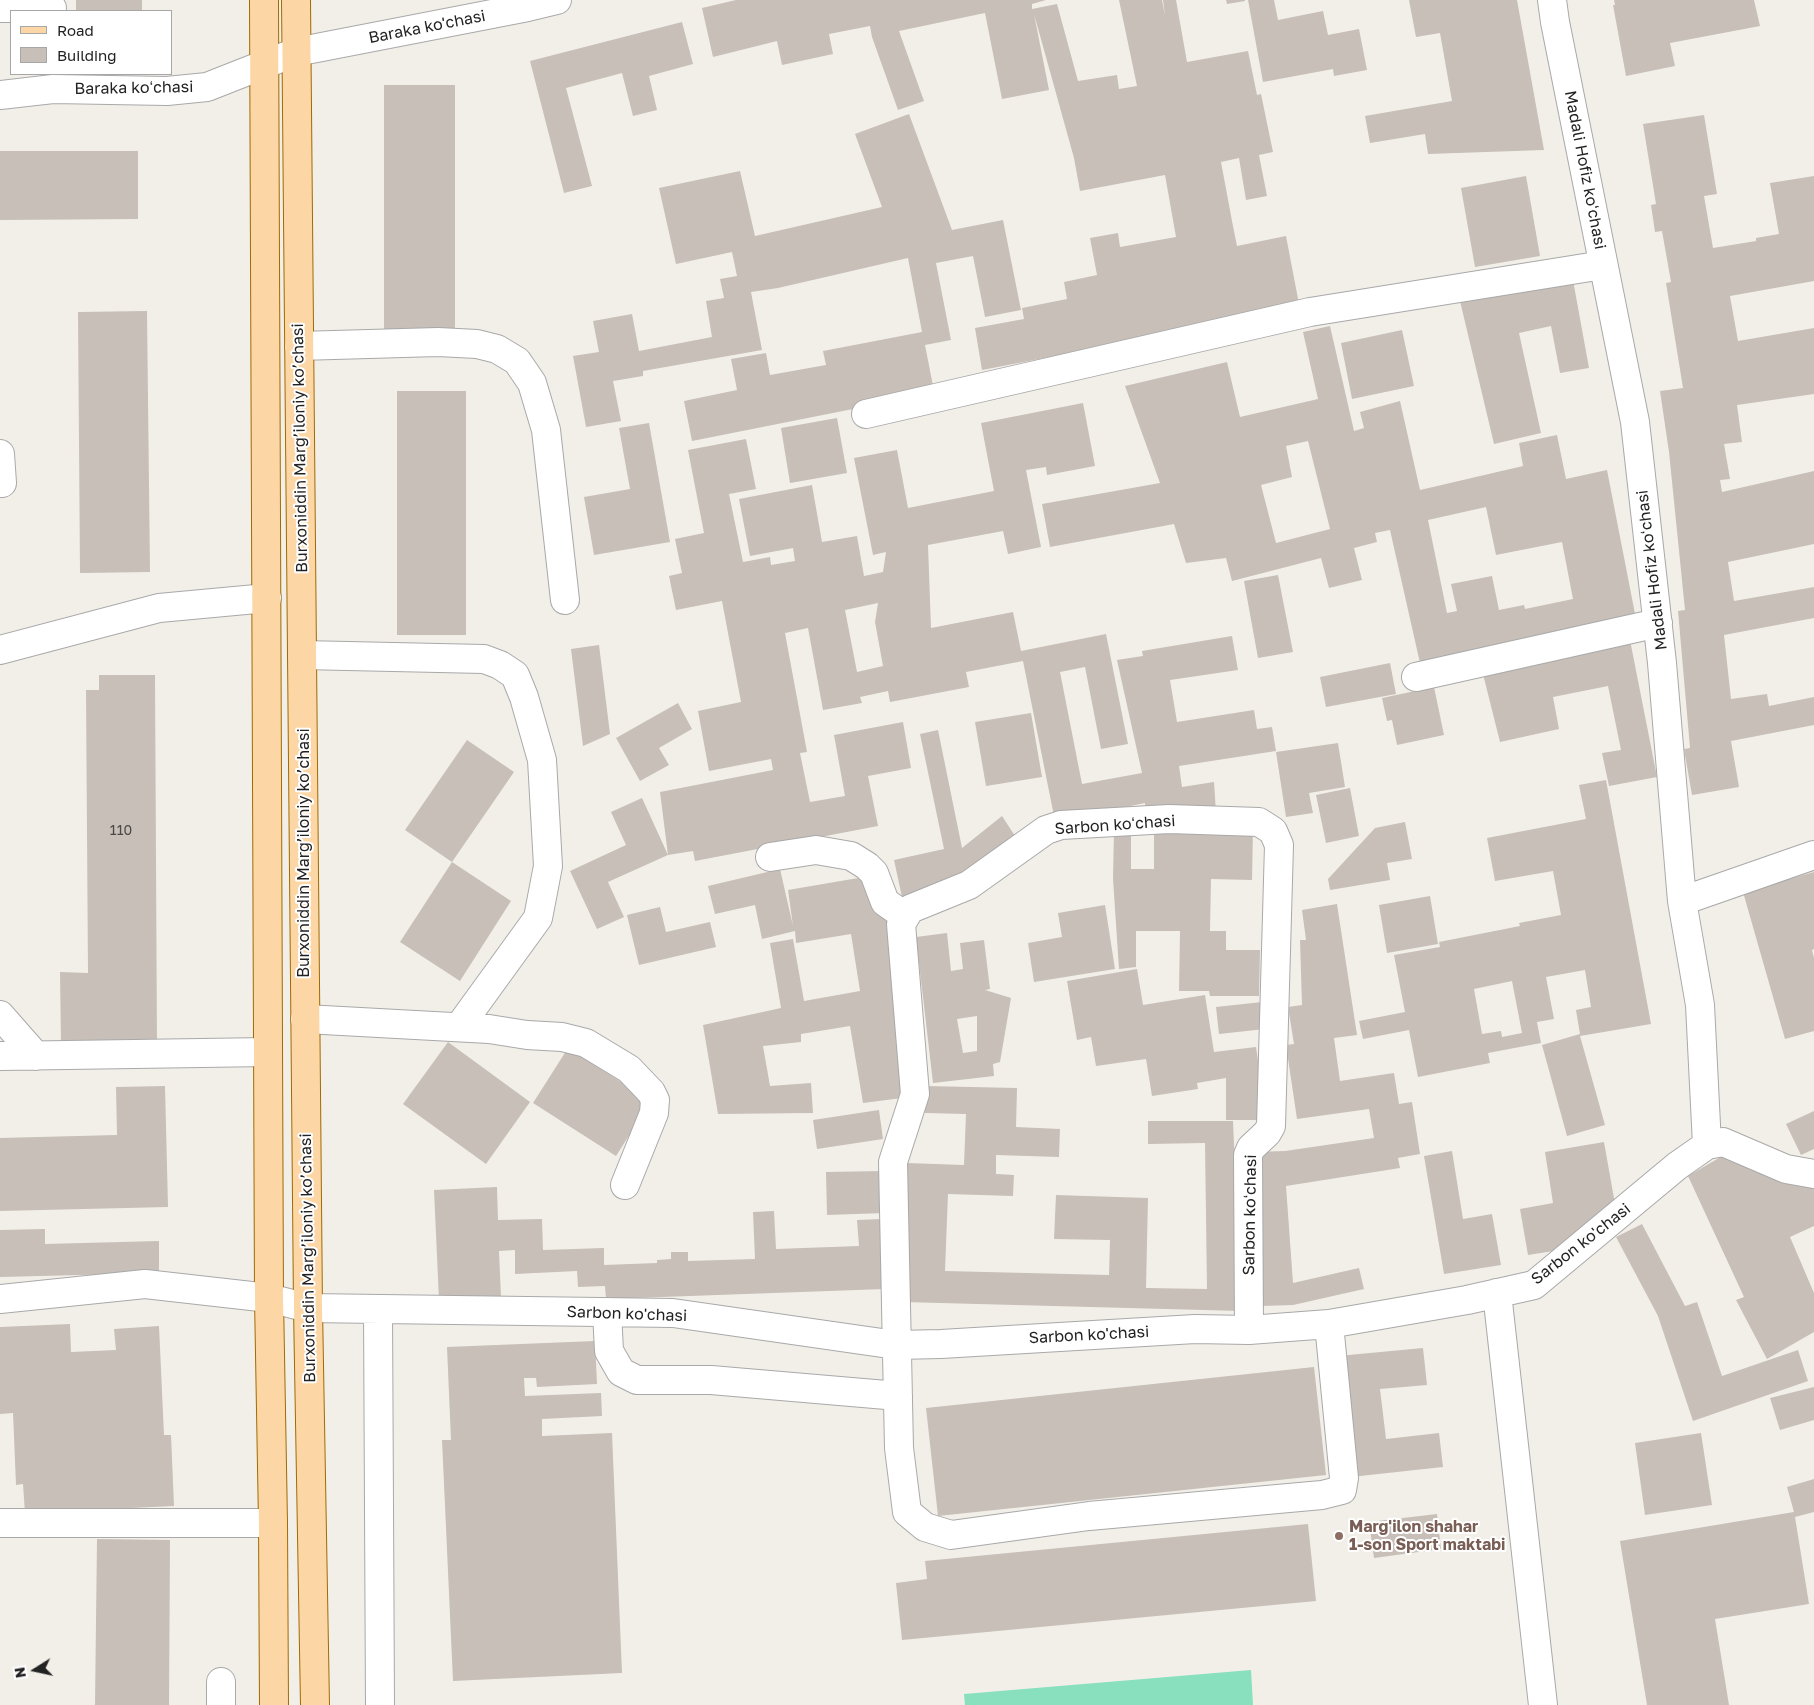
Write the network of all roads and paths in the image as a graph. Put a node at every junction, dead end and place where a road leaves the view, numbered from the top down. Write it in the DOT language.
graph roads {
  1 [pos="264,0"];
  2 [pos="296,0"];
  3 [pos="557,0"];
  4 [pos="1552,0"];
  5 [pos="528,4"];
  6 [pos="52,6"];
  7 [pos="0,8"];
  8 [pos="296,52"];
  9 [pos="265,65"];
  10 [pos="53,81"];
  11 [pos="0,95"];
  12 [pos="1604,265"];
  13 [pos="299,346"];
  14 [pos="866,414"];
  15 [pos="0,454"];
  16 [pos="2,483"];
  17 [pos="267,598"];
  18 [pos="565,600"];
  19 [pos="1658,623"];
  20 [pos="0,650"];
  21 [pos="302,656"];
  22 [pos="1416,677"];
  23 [pos="1814,855"];
  24 [pos="770,857"];
  25 [pos="1682,901"];
  26 [pos="905,916"];
  27 [pos="0,1015"];
  28 [pos="305,1019"];
  29 [pos="459,1027"];
  30 [pos="268,1052"];
  31 [pos="0,1056"];
  32 [pos="36,1056"];
  33 [pos="1707,1145"];
  34 [pos="1814,1174"];
  35 [pos="626,1185"];
  36 [pos="1497,1293"];
  37 [pos="269,1298"];
  38 [pos="0,1299"];
  39 [pos="308,1308"];
  40 [pos="378,1309"];
  41 [pos="607,1312"];
  42 [pos="1329,1324"];
  43 [pos="1249,1330"];
  44 [pos="896,1345"];
  45 [pos="898,1396"];
  46 [pos="0,1523"];
  47 [pos="273,1523"];
  48 [pos="274,1705"];
  49 [pos="315,1705"];
  50 [pos="380,1705"];
  51 [pos="1543,1705"];
  1 -- 9 [label="main road, Burxoniddin Marg’iloniy ko’chasi"];
  2 -- 8 [label="main road, Burxoniddin Marg’iloniy ko’chasi"];
  3 -- 5 [label="street, Baraka ko'chasi"];
  4 -- 12 [label="street, Madali Hofiz koʻchasi"];
  5 -- 8 [label="street, Baraka ko'chasi"];
  6 -- 7 [label="street"];
  8 -- 9 [label="street, Baraka ko'chasi"];
  8 -- 13 [label="main road, Burxoniddin Marg’iloniy ko’chasi"];
  9 -- 10 [label="street, Baraka koʻchasi"];
  9 -- 17 [label="main road, Burxoniddin Marg’iloniy ko’chasi"];
  10 -- 11 [label="street, Baraka koʻchasi"];
  12 -- 14 [label="street"];
  12 -- 19 [label="street, Madali Hofiz koʻchasi"];
  13 -- 18 [label="street"];
  13 -- 21 [label="main road, Burxoniddin Marg’iloniy ko’chasi"];
  15 -- 16 [label="street"];
  17 -- 20 [label="street"];
  17 -- 30 [label="main road, Burxoniddin Marg’iloniy ko’chasi"];
  19 -- 22 [label="street"];
  19 -- 25 [label="street, Madali Hofiz koʻchasi"];
  21 -- 28 [label="main road, Burxoniddin Marg’iloniy ko’chasi"];
  21 -- 29 [label="street"];
  23 -- 25 [label="street"];
  24 -- 26 [label="street"];
  25 -- 33 [label="street, Madali Hofiz koʻchasi"];
  26 -- 43 [label="street, Sarbon koʻchasi"];
  26 -- 44 [label="street"];
  27 -- 32 [label="street"];
  28 -- 29 [label="street"];
  28 -- 39 [label="main road, Burxoniddin Marg’iloniy ko’chasi"];
  29 -- 35 [label="street"];
  30 -- 32 [label="street"];
  30 -- 37 [label="main road, Burxoniddin Marg’iloniy ko’chasi"];
  31 -- 32 [label="street"];
  33 -- 34 [label="street"];
  33 -- 36 [label="street, Sarbon ko'chasi"];
  36 -- 42 [label="street, Sarbon ko'chasi"];
  36 -- 51 [label="street"];
  37 -- 38 [label="street, Sarbon ko'chasi"];
  37 -- 39 [label="street, Sarbon ko'chasi"];
  37 -- 47 [label="main road, Burxoniddin Marg’iloniy ko’chasi"];
  39 -- 40 [label="street, Sarbon ko'chasi"];
  39 -- 49 [label="main road, Burxoniddin Marg’iloniy ko’chasi"];
  40 -- 41 [label="street, Sarbon ko'chasi"];
  40 -- 50 [label="street"];
  41 -- 44 [label="street, Sarbon ko'chasi"];
  41 -- 45 [label="street"];
  42 -- 43 [label="street, Sarbon ko'chasi"];
  42 -- 45 [label="street"];
  43 -- 44 [label="street, Sarbon ko'chasi"];
  44 -- 45 [label="street"];
  46 -- 47 [label="street"];
  47 -- 48 [label="main road, Burxoniddin Marg’iloniy ko’chasi"];
}
